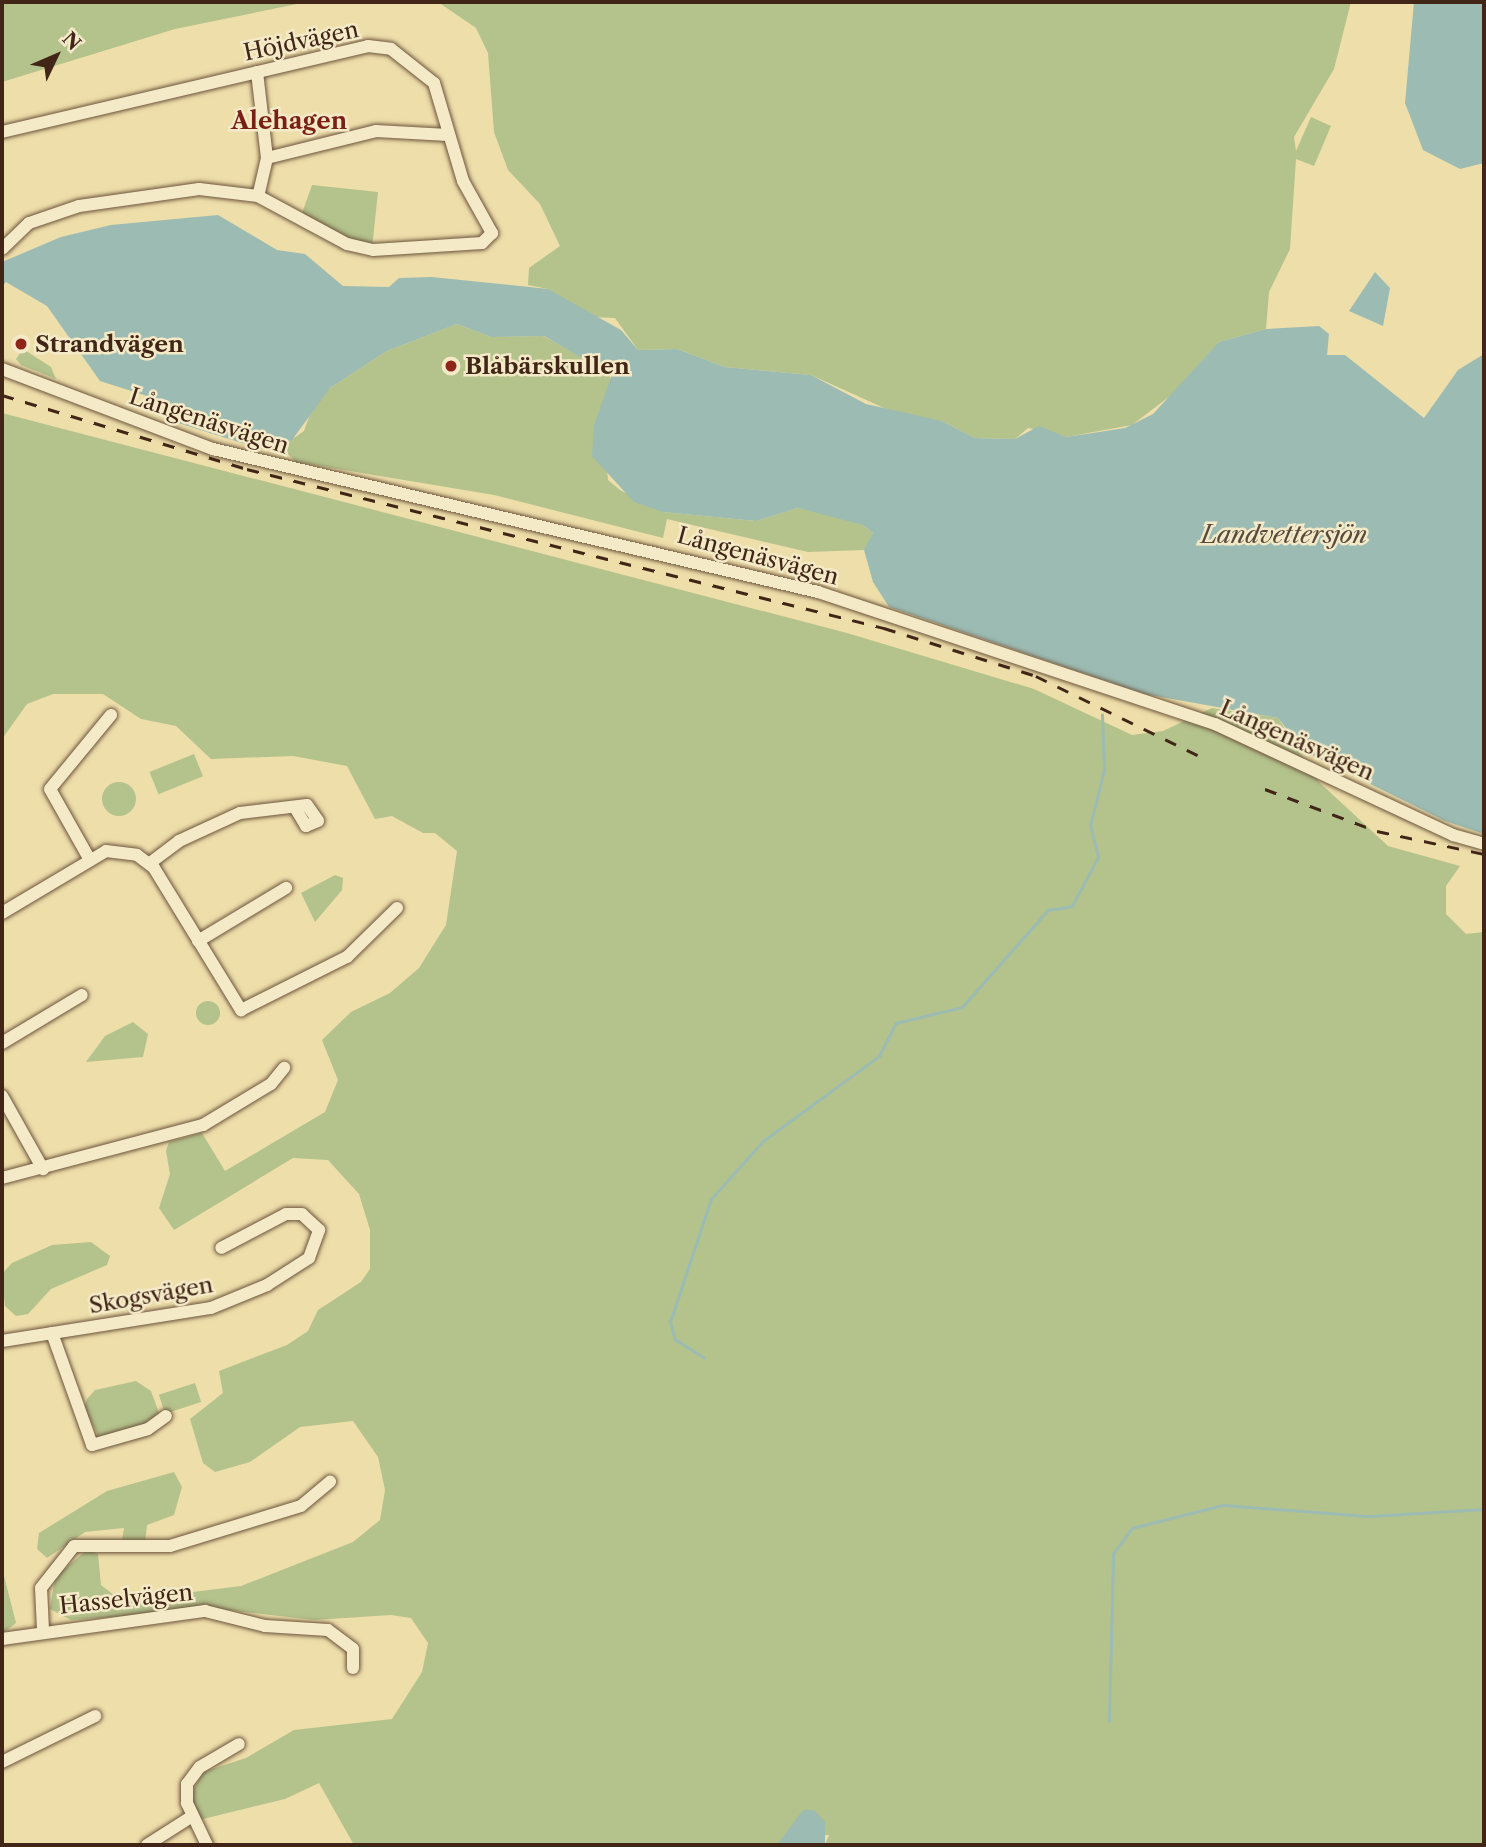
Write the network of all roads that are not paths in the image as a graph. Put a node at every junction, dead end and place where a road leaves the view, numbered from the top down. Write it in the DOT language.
graph roads {
  1 [pos="257,72"];
  2 [pos="2,132"];
  3 [pos="448,135"];
  4 [pos="267,158"];
  5 [pos="258,196"];
  6 [pos="2,249"];
  7 [pos="2,369"];
  8 [pos="111,715"];
  9 [pos="295,808"];
  10 [pos="1484,844"];
  11 [pos="90,860"];
  12 [pos="150,863"];
  13 [pos="286,888"];
  14 [pos="397,908"];
  15 [pos="2,913"];
  16 [pos="198,941"];
  17 [pos="82,995"];
  18 [pos="2,1043"];
  19 [pos="284,1068"];
  20 [pos="2,1096"];
  21 [pos="43,1169"];
  22 [pos="2,1178"];
  23 [pos="220,1248"];
  24 [pos="52,1333"];
  25 [pos="2,1341"];
  26 [pos="166,1416"];
  27 [pos="330,1482"];
  28 [pos="43,1630"];
  29 [pos="2,1639"];
  30 [pos="353,1668"];
  31 [pos="95,1716"];
  32 [pos="239,1744"];
  33 [pos="2,1762"];
  34 [pos="191,1817"];
  35 [pos="147,1845"];
  36 [pos="207,1845"];
  1 -- 2 [label="street, Höjdvägen"];
  1 -- 3 [label="street, Höjdvägen"];
  1 -- 4 [label="street"];
  3 -- 4 [label="street"];
  3 -- 5 [label="street, Höjdvägen"];
  4 -- 5 [label="street"];
  5 -- 6 [label="street"];
  7 -- 10 [label="street, Långenäsvägen"];
  8 -- 11 [label="street"];
  9 -- 12 [label="street"];
  11 -- 12 [label="street"];
  11 -- 15 [label="street"];
  12 -- 16 [label="street"];
  13 -- 16 [label="street"];
  14 -- 16 [label="street"];
  17 -- 18 [label="street"];
  19 -- 21 [label="street"];
  20 -- 21 [label="street"];
  21 -- 22 [label="street"];
  23 -- 24 [label="street, Skogsvägen"];
  24 -- 25 [label="street, Skogsvägen"];
  24 -- 26 [label="street"];
  27 -- 28 [label="street"];
  28 -- 29 [label="street, Hasselvägen"];
  28 -- 30 [label="street, Hasselvägen"];
  31 -- 33 [label="street"];
  32 -- 34 [label="street"];
  34 -- 35 [label="street"];
  34 -- 36 [label="street"];
}
